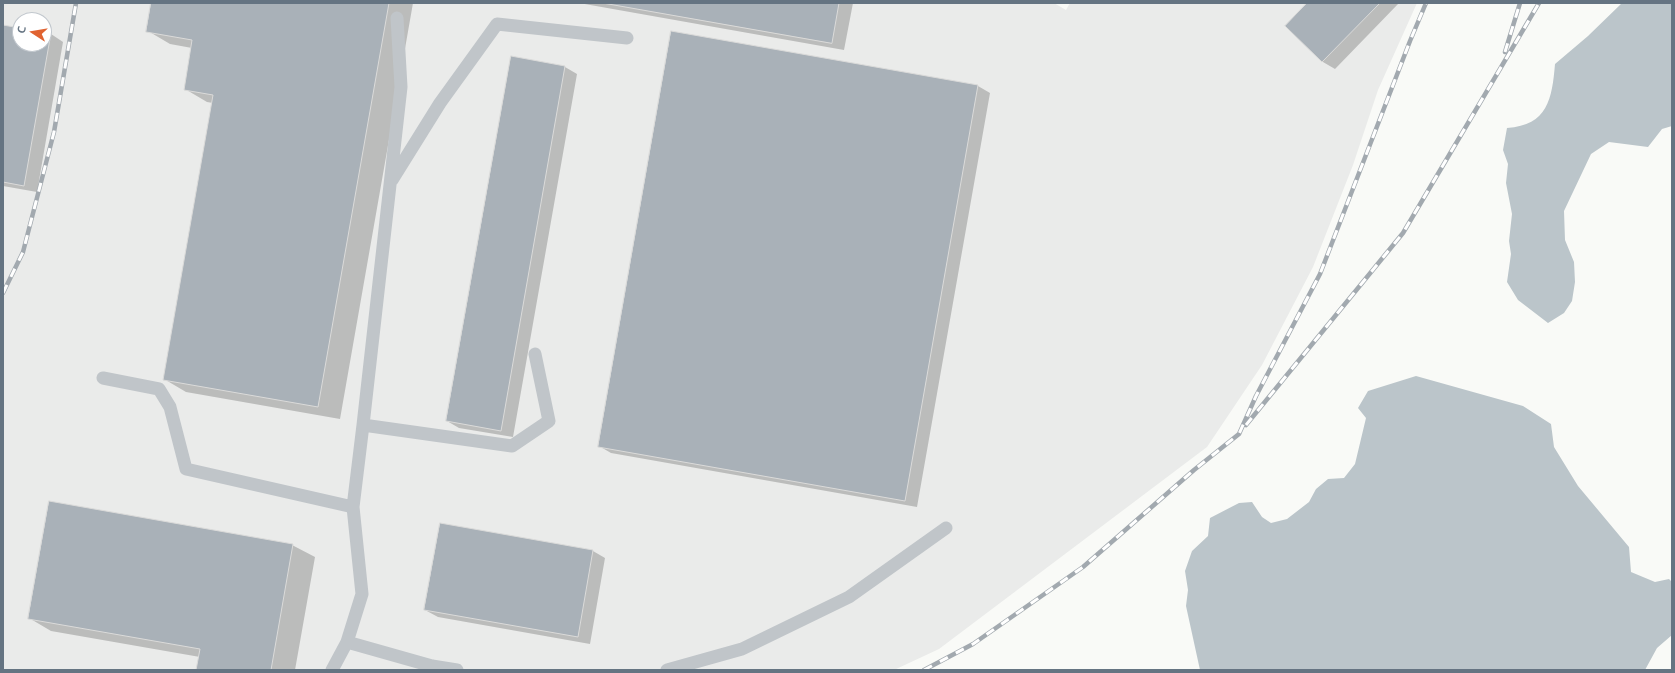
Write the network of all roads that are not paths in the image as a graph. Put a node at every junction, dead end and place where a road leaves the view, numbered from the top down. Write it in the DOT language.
graph roads {
  1 [pos="397,18"];
  2 [pos="627,38"];
  3 [pos="390,183"];
  4 [pos="535,354"];
  5 [pos="103,378"];
  6 [pos="363,425"];
  7 [pos="352,507"];
  8 [pos="946,528"];
  9 [pos="347,642"];
  10 [pos="332,670"];
  11 [pos="456,670"];
  12 [pos="667,670"];
  1 -- 3 [label="lane"];
  2 -- 3 [label="lane"];
  3 -- 6 [label="lane"];
  4 -- 6 [label="lane"];
  5 -- 7 [label="lane"];
  6 -- 7 [label="lane"];
  7 -- 9 [label="lane"];
  8 -- 12 [label="lane"];
  9 -- 10 [label="lane"];
  9 -- 11 [label="lane"];
}
